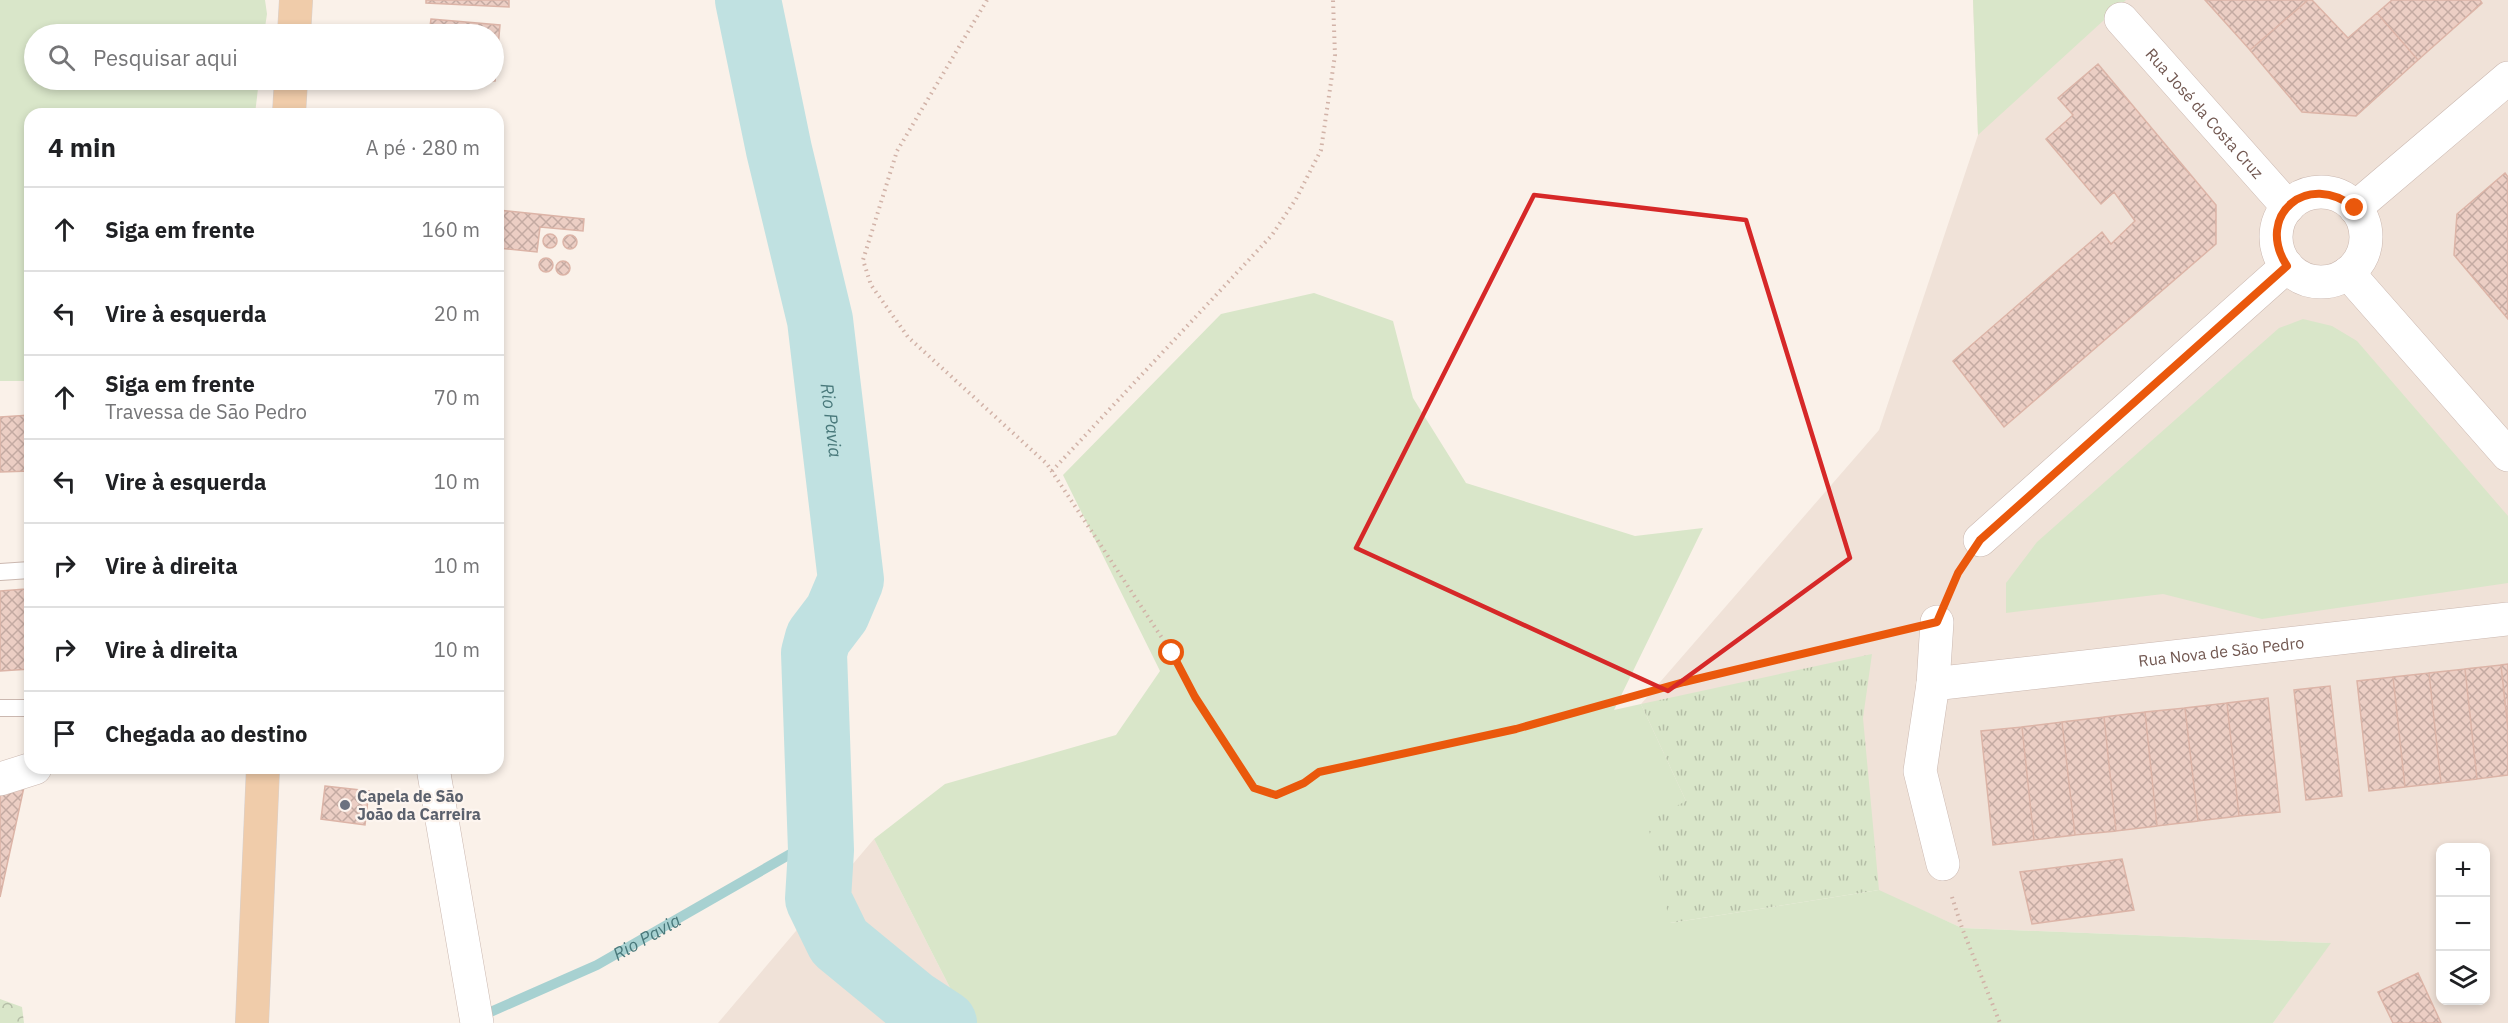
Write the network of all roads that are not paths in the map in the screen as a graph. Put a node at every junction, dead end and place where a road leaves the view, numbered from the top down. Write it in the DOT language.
graph roads {
  1 [pos="296,0"];
  2 [pos="2121,19"];
  3 [pos="295,24"];
  4 [pos="2508,78"];
  5 [pos="290,90"];
  6 [pos="289,108"];
  7 [pos="2288,207"];
  8 [pos="2355,208"];
  9 [pos="2287,266"];
  10 [pos="2348,273"];
  11 [pos="2508,455"];
  12 [pos="1980,540"];
  13 [pos="24,570"];
  14 [pos="0,572"];
  15 [pos="2508,619"];
  16 [pos="1937,622"];
  17 [pos="1933,684"];
  18 [pos="0,708"];
  19 [pos="24,708"];
  20 [pos="24,771"];
  21 [pos="263,774"];
  22 [pos="434,774"];
  23 [pos="0,779"];
  24 [pos="1943,864"];
  25 [pos="474,1008"];
  26 [pos="252,1023"];
  1 -- 3 [label="main road"];
  2 -- 7 [label="street, Rua José da Costa Cruz"];
  4 -- 8 [label="street"];
  5 -- 6 [label="main road"];
  7 -- 8 [label="street"];
  7 -- 9 [label="street"];
  8 -- 10 [label="street"];
  9 -- 10 [label="street"];
  9 -- 12 [label="street"];
  10 -- 11 [label="street"];
  13 -- 14 [label="lane"];
  15 -- 17 [label="street, Rua Nova de São Pedro"];
  16 -- 17 [label="street"];
  17 -- 24 [label="street"];
  18 -- 19 [label="lane"];
  20 -- 23 [label="street"];
  21 -- 26 [label="main road"];
  22 -- 25 [label="street"];
}
